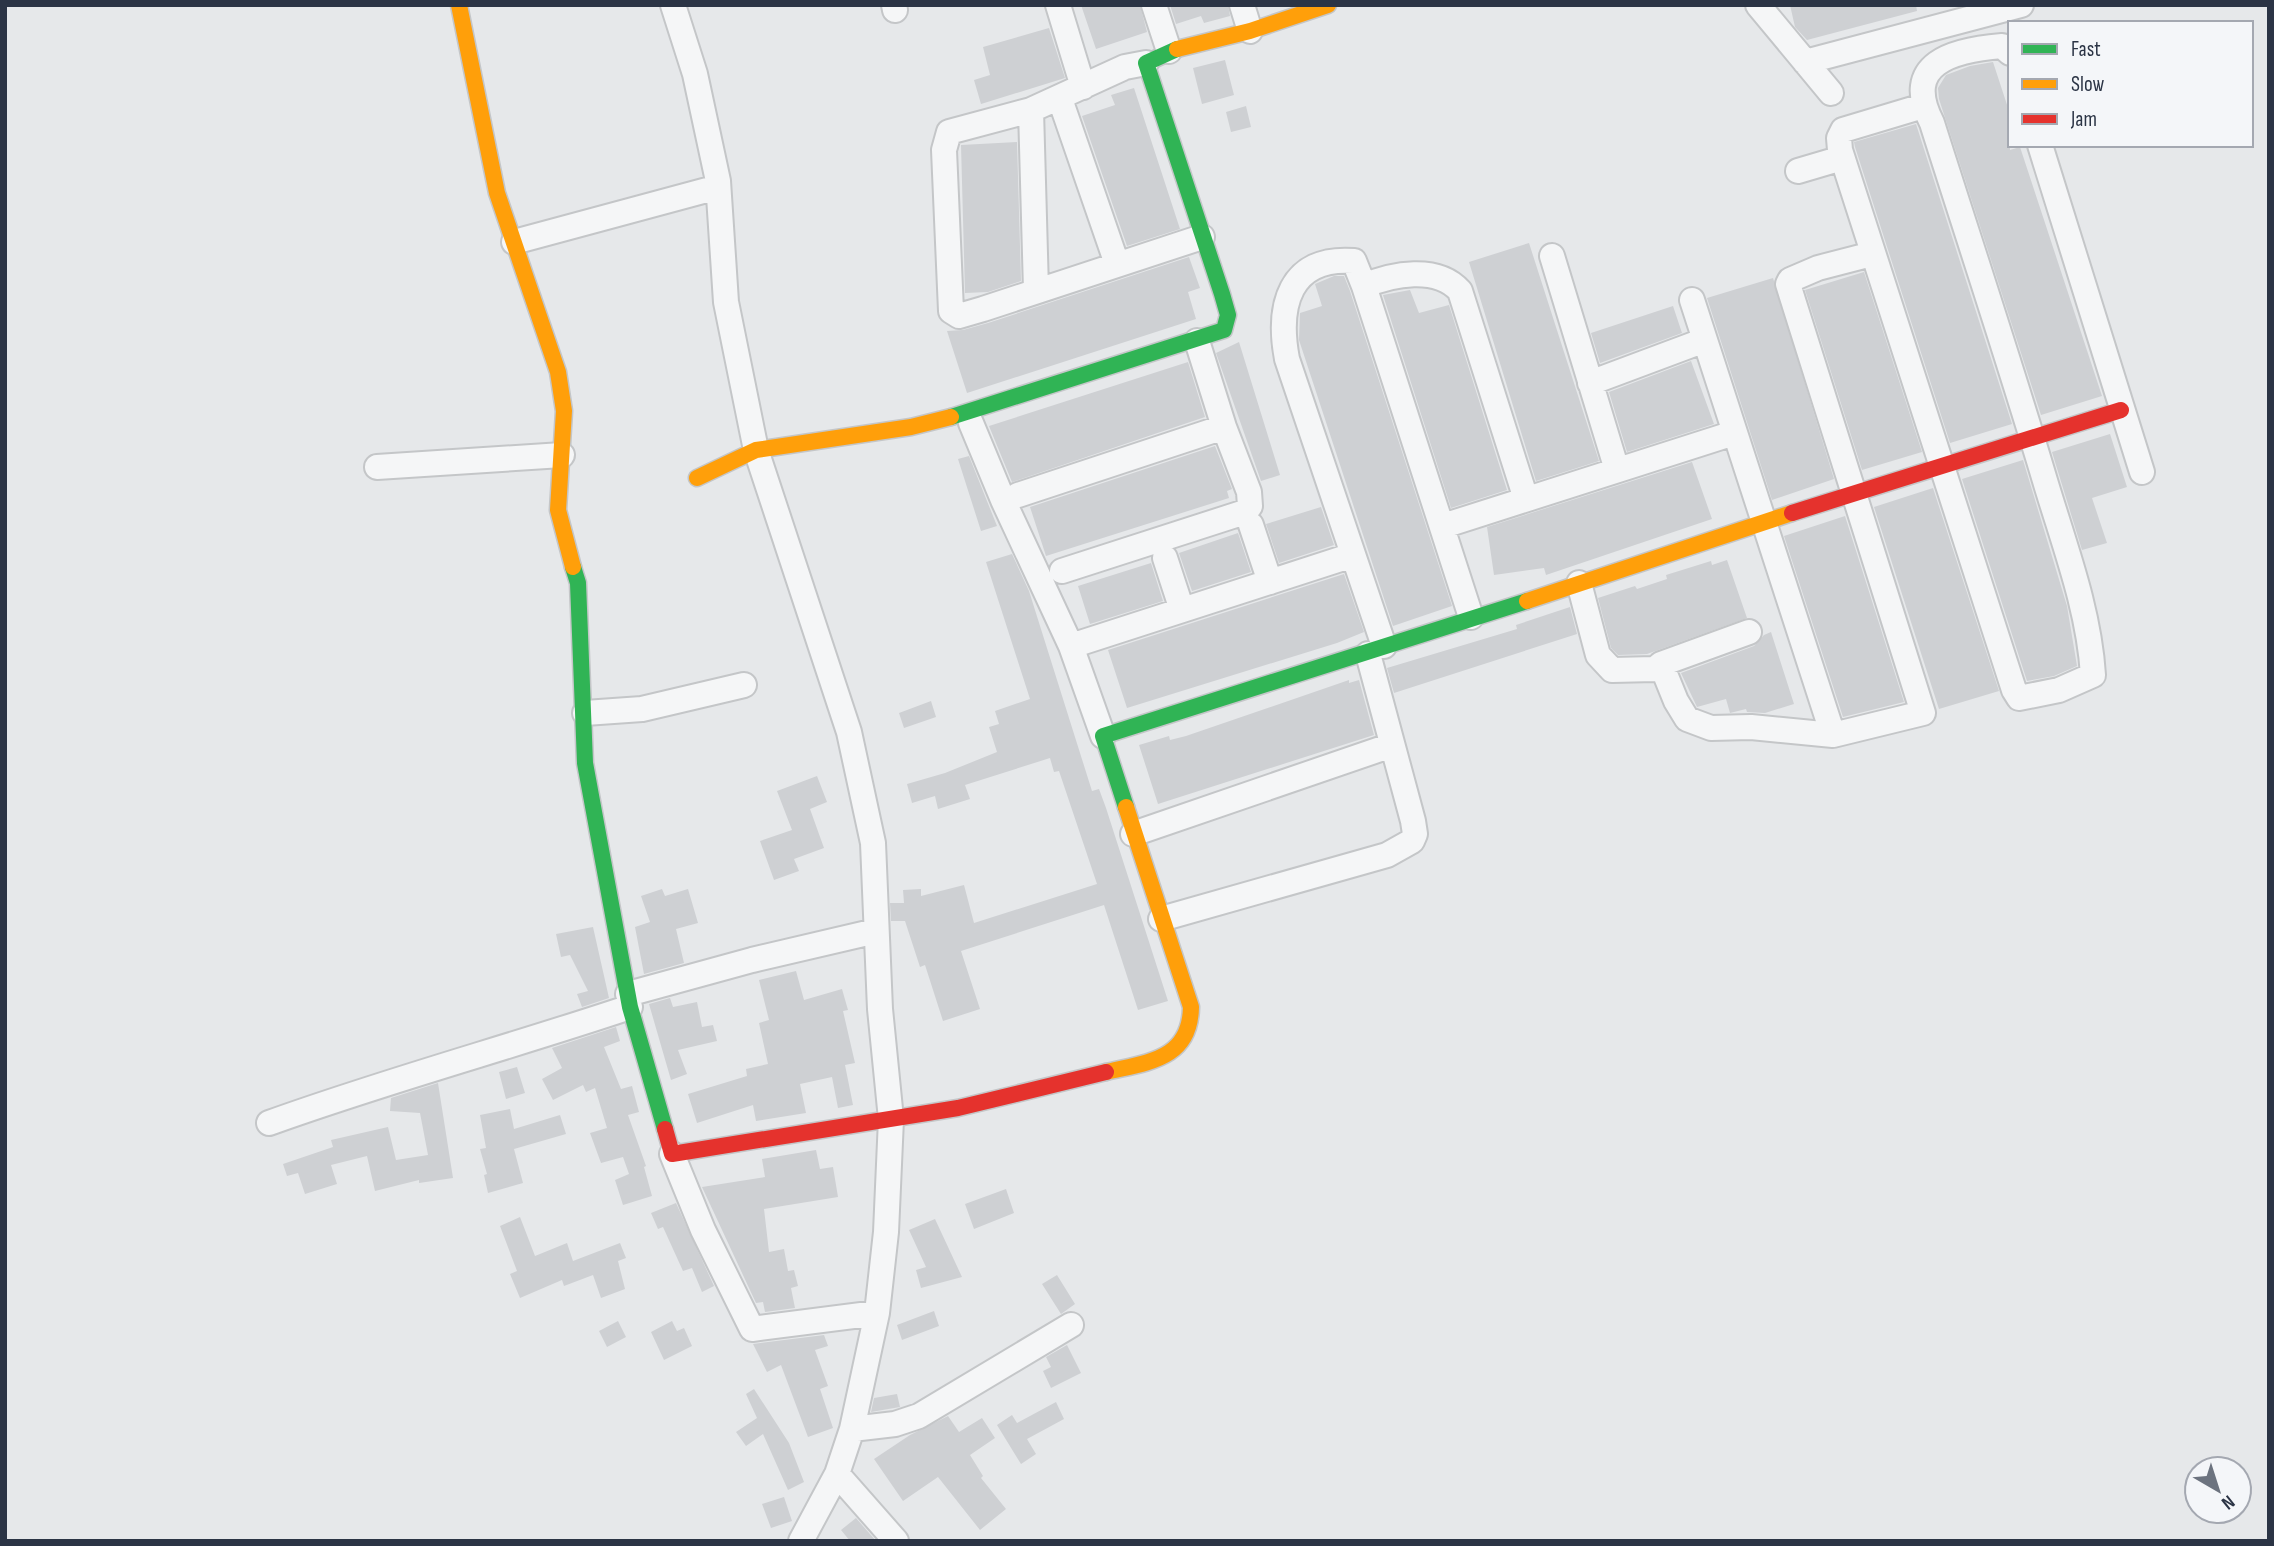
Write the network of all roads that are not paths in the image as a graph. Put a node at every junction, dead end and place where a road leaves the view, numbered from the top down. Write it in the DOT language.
graph roads {
  1 [pos="459,5"];
  2 [pos="673,5"];
  3 [pos="1058,5"];
  4 [pos="1154,5"];
  5 [pos="1242,5"];
  6 [pos="1328,5"];
  7 [pos="1758,5"];
  8 [pos="2021,5"];
  9 [pos="1250,31"];
  10 [pos="1169,51"];
  11 [pos="2008,51"];
  12 [pos="1805,62"];
  13 [pos="1146,63"];
  14 [pos="1083,87"];
  15 [pos="1831,93"];
  16 [pos="1060,99"];
  17 [pos="1923,106"];
  18 [pos="1031,110"];
  19 [pos="2041,147"];
  20 [pos="1842,158"];
  21 [pos="1798,171"];
  22 [pos="718,187"];
  23 [pos="1202,237"];
  24 [pos="514,242"];
  25 [pos="1872,254"];
  26 [pos="1552,256"];
  27 [pos="1116,264"];
  28 [pos="1364,286"];
  29 [pos="1036,290"];
  30 [pos="1692,300"];
  31 [pos="1705,340"];
  32 [pos="1197,341"];
  33 [pos="1590,383"];
  34 [pos="2121,410"];
  35 [pos="971,423"];
  36 [pos="1224,427"];
  37 [pos="1734,432"];
  38 [pos="2032,437"];
  39 [pos="756,450"];
  40 [pos="562,455"];
  41 [pos="1942,466"];
  42 [pos="377,467"];
  43 [pos="1617,470"];
  44 [pos="2142,472"];
  45 [pos="697,478"];
  46 [pos="1853,493"];
  47 [pos="1018,495"];
  48 [pos="1526,499"];
  49 [pos="1763,524"];
  50 [pos="1251,525"];
  51 [pos="1443,526"];
  52 [pos="1353,555"];
  53 [pos="1164,558"];
  54 [pos="1062,571"];
  55 [pos="1270,582"];
  56 [pos="1579,583"];
  57 [pos="1182,610"];
  58 [pos="1471,617"];
  59 [pos="1748,632"];
  60 [pos="1072,646"];
  61 [pos="1376,650"];
  62 [pos="1661,664"];
  63 [pos="744,684"];
  64 [pos="585,713"];
  65 [pos="1103,736"];
  66 [pos="1833,736"];
  67 [pos="1392,746"];
  68 [pos="1133,834"];
  69 [pos="1161,919"];
  70 [pos="876,931"];
  71 [pos="629,1000"];
  72 [pos="891,1119"];
  73 [pos="269,1122"];
  74 [pos="672,1154"];
  75 [pos="877,1313"];
  76 [pos="1071,1325"];
  77 [pos="852,1429"];
  78 [pos="837,1474"];
  79 [pos="801,1541"];
  80 [pos="896,1541"];
  1 -- 24 [label="street"];
  2 -- 22 [label="street"];
  3 -- 14 [label="street"];
  4 -- 10 [label="street"];
  5 -- 9 [label="street"];
  6 -- 9 [label="street"];
  7 -- 12 [label="street"];
  8 -- 12 [label="street"];
  9 -- 10 [label="street"];
  10 -- 13 [label="street"];
  11 -- 17 [label="street"];
  12 -- 15 [label="street"];
  13 -- 14 [label="street"];
  13 -- 23 [label="street"];
  14 -- 16 [label="street"];
  16 -- 18 [label="street"];
  16 -- 27 [label="street"];
  17 -- 20 [label="street"];
  17 -- 38 [label="street"];
  18 -- 29 [label="street"];
  18 -- 29 [label="street"];
  19 -- 34 [label="street"];
  20 -- 21 [label="street"];
  20 -- 25 [label="street"];
  22 -- 24 [label="street"];
  22 -- 39 [label="street"];
  23 -- 27 [label="street"];
  23 -- 32 [label="street"];
  24 -- 40 [label="street"];
  25 -- 41 [label="street"];
  25 -- 46 [label="street"];
  26 -- 33 [label="street"];
  27 -- 29 [label="street"];
  28 -- 48 [label="street"];
  28 -- 51 [label="street"];
  28 -- 52 [label="street"];
  30 -- 31 [label="street"];
  31 -- 33 [label="street"];
  31 -- 37 [label="street"];
  32 -- 36 [label="street"];
  32 -- 39 [label="street"];
  33 -- 43 [label="street"];
  34 -- 38 [label="street"];
  34 -- 44 [label="street"];
  35 -- 60 [label="street"];
  36 -- 47 [label="street"];
  36 -- 54 [label="street"];
  37 -- 43 [label="street"];
  37 -- 49 [label="street"];
  38 -- 41 [label="street"];
  38 -- 41 [label="street"];
  39 -- 45 [label="street"];
  39 -- 70 [label="street"];
  40 -- 42 [label="street"];
  40 -- 64 [label="street"];
  41 -- 46 [label="street"];
  43 -- 48 [label="street"];
  46 -- 49 [label="street"];
  46 -- 66 [label="street"];
  48 -- 51 [label="street"];
  49 -- 56 [label="street"];
  49 -- 66 [label="street"];
  50 -- 55 [label="street"];
  51 -- 58 [label="street"];
  52 -- 55 [label="street"];
  52 -- 61 [label="street"];
  53 -- 57 [label="street"];
  55 -- 57 [label="street"];
  56 -- 58 [label="street"];
  56 -- 62 [label="street"];
  57 -- 60 [label="street"];
  58 -- 61 [label="street"];
  59 -- 62 [label="street"];
  60 -- 65 [label="street"];
  61 -- 65 [label="street"];
  61 -- 67 [label="street"];
  62 -- 66 [label="street"];
  63 -- 64 [label="street"];
  64 -- 71 [label="street"];
  65 -- 68 [label="street"];
  67 -- 68 [label="street"];
  67 -- 69 [label="street"];
  68 -- 69 [label="street"];
  69 -- 72 [label="street"];
  70 -- 71 [label="street"];
  70 -- 72 [label="street"];
  71 -- 73 [label="street"];
  71 -- 74 [label="street"];
  72 -- 74 [label="street"];
  72 -- 75 [label="street"];
  74 -- 75 [label="street"];
  75 -- 77 [label="street"];
  76 -- 77 [label="street"];
  77 -- 78 [label="street"];
  78 -- 79 [label="street"];
  78 -- 80 [label="street"];
}
